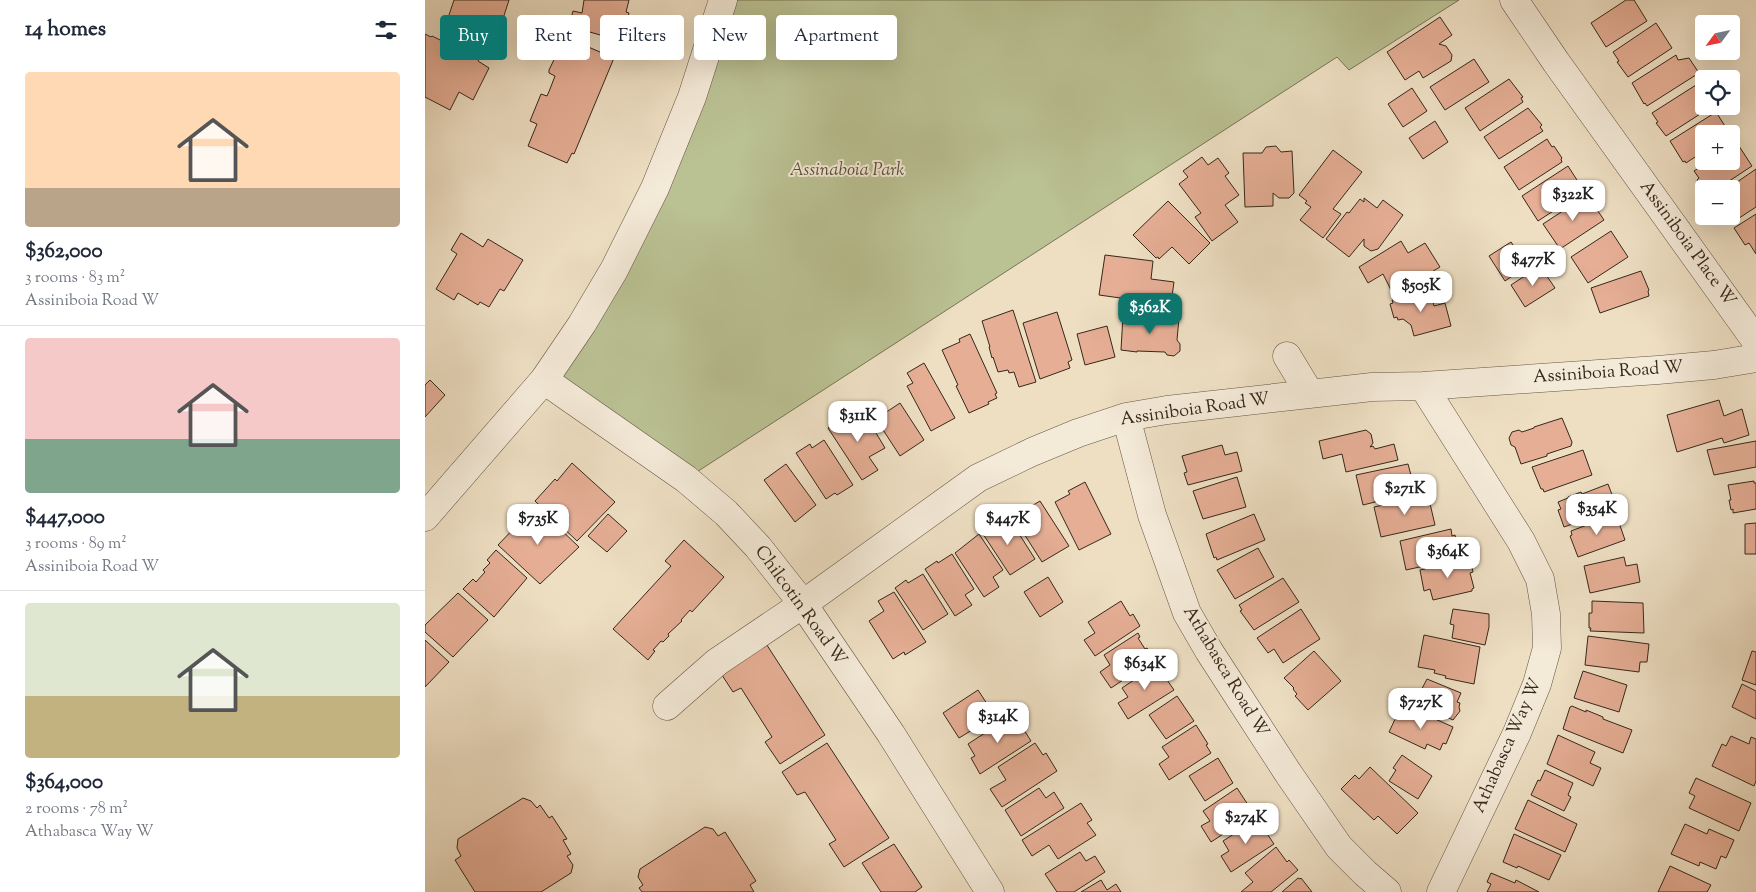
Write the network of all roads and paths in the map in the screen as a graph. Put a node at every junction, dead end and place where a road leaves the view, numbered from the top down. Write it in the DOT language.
graph roads {
  1 [pos="723,0"];
  2 [pos="1514,0"];
  3 [pos="1756,341"];
  4 [pos="1287,356"];
  5 [pos="1756,358"];
  6 [pos="544,380"];
  7 [pos="1423,386"];
  8 [pos="1310,394"];
  9 [pos="1126,417"];
  10 [pos="425,517"];
  11 [pos="803,604"];
  12 [pos="667,706"];
  13 [pos="990,892"];
  14 [pos="1387,892"];
  15 [pos="1441,892"];
  1 -- 6 [label="street"];
  2 -- 3 [label="street, Assiniboia Place W"];
  4 -- 8 [label="street"];
  5 -- 7 [label="street, Assiniboia Road W"];
  6 -- 10 [label="street"];
  6 -- 11 [label="street, Chilcotin Road W"];
  7 -- 8 [label="street, Assiniboia Road W"];
  7 -- 15 [label="street, Athabasca Way W"];
  8 -- 9 [label="street, Assiniboia Road W"];
  9 -- 11 [label="street, Assiniboia Road W"];
  9 -- 14 [label="street, Athabasca Road W"];
  11 -- 12 [label="street, Assiniboia Road W"];
  11 -- 13 [label="street, Chilcotin Road W"];
}
